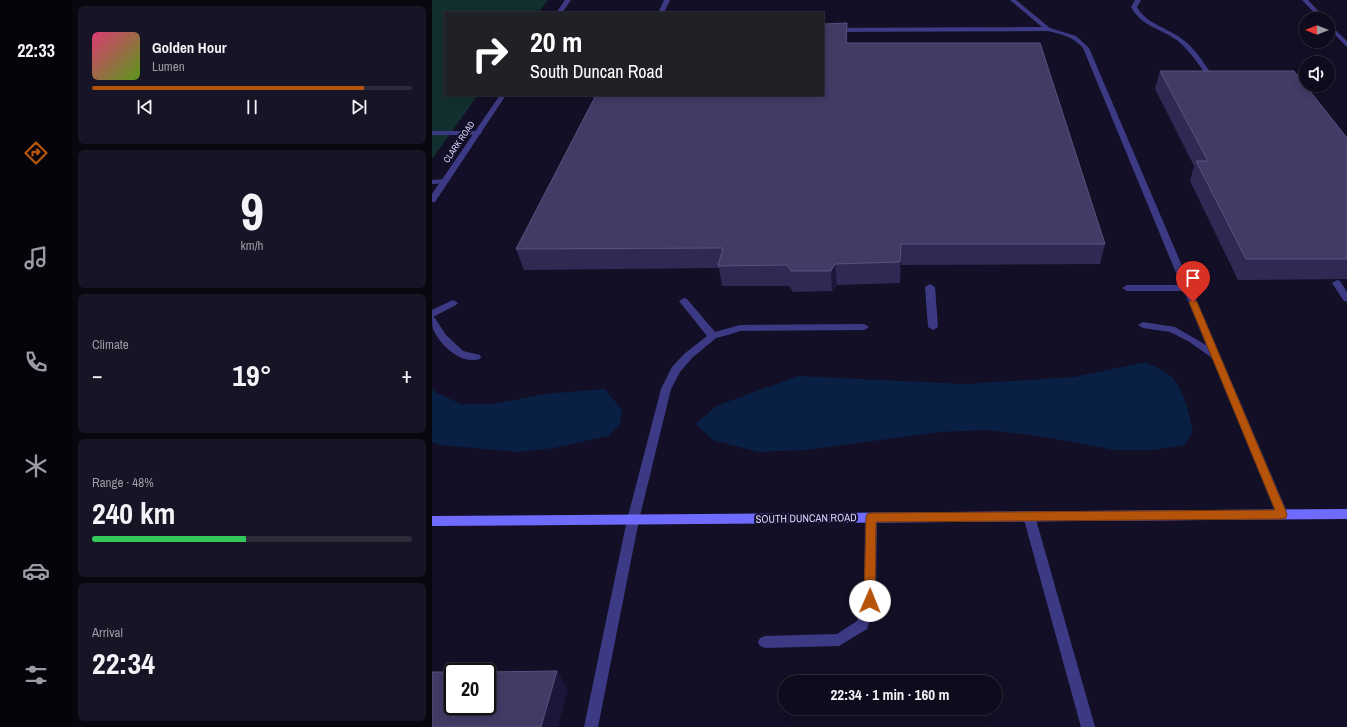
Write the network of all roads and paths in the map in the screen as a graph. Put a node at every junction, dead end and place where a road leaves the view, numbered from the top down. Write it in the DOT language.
graph roads {
  1 [pos="568,0"];
  2 [pos="667,0"];
  3 [pos="1012,0"];
  4 [pos="1138,0"];
  5 [pos="1305,0"];
  6 [pos="560,12"];
  7 [pos="661,12"];
  8 [pos="1316,12"];
  9 [pos="1048,29"];
  10 [pos="824,30"];
  11 [pos="1335,32"];
  12 [pos="1347,45"];
  13 [pos="1210,76"];
  14 [pos="502,96"];
  15 [pos="478,132"];
  16 [pos="432,133"];
  17 [pos="432,182"];
  18 [pos="445,182"];
  19 [pos="432,200"];
  20 [pos="1337,283"];
  21 [pos="930,287"];
  22 [pos="1127,288"];
  23 [pos="1187,288"];
  24 [pos="1347,299"];
  25 [pos="684,301"];
  26 [pos="453,303"];
  27 [pos="432,314"];
  28 [pos="432,320"];
  29 [pos="1143,325"];
  30 [pos="864,327"];
  31 [pos="934,327"];
  32 [pos="713,336"];
  33 [pos="1216,356"];
  34 [pos="476,357"];
  35 [pos="1282,514"];
  36 [pos="1347,514"];
  37 [pos="1029,516"];
  38 [pos="871,518"];
  39 [pos="633,520"];
  40 [pos="432,521"];
  41 [pos="765,642"];
  42 [pos="591,727"];
  43 [pos="1088,727"];
  1 -- 6 [label="street"];
  2 -- 7 [label="street"];
  3 -- 9 [label="street"];
  4 -- 13 [label="street"];
  5 -- 8 [label="street"];
  9 -- 10 [label="street"];
  9 -- 23 [label="street"];
  11 -- 12 [label="street"];
  14 -- 15 [label="street, CLARK ROAD"];
  15 -- 16 [label="street"];
  15 -- 18 [label="street, CLARK ROAD"];
  17 -- 18 [label="street"];
  18 -- 19 [label="street, CLARK ROAD"];
  20 -- 24 [label="street"];
  21 -- 31 [label="street"];
  22 -- 23 [label="street"];
  23 -- 33 [label="street"];
  25 -- 32 [label="street"];
  26 -- 27 [label="street"];
  28 -- 34 [label="street"];
  29 -- 33 [label="street"];
  30 -- 32 [label="street"];
  32 -- 39 [label="street"];
  33 -- 35 [label="street"];
  35 -- 36 [label="main road, SOUTH DUNCAN ROAD"];
  35 -- 37 [label="main road, SOUTH DUNCAN ROAD"];
  37 -- 38 [label="main road, SOUTH DUNCAN ROAD"];
  37 -- 43 [label="street"];
  38 -- 39 [label="main road, SOUTH DUNCAN ROAD"];
  38 -- 41 [label="street"];
  39 -- 40 [label="main road, SOUTH DUNCAN ROAD"];
  39 -- 42 [label="street"];
}
